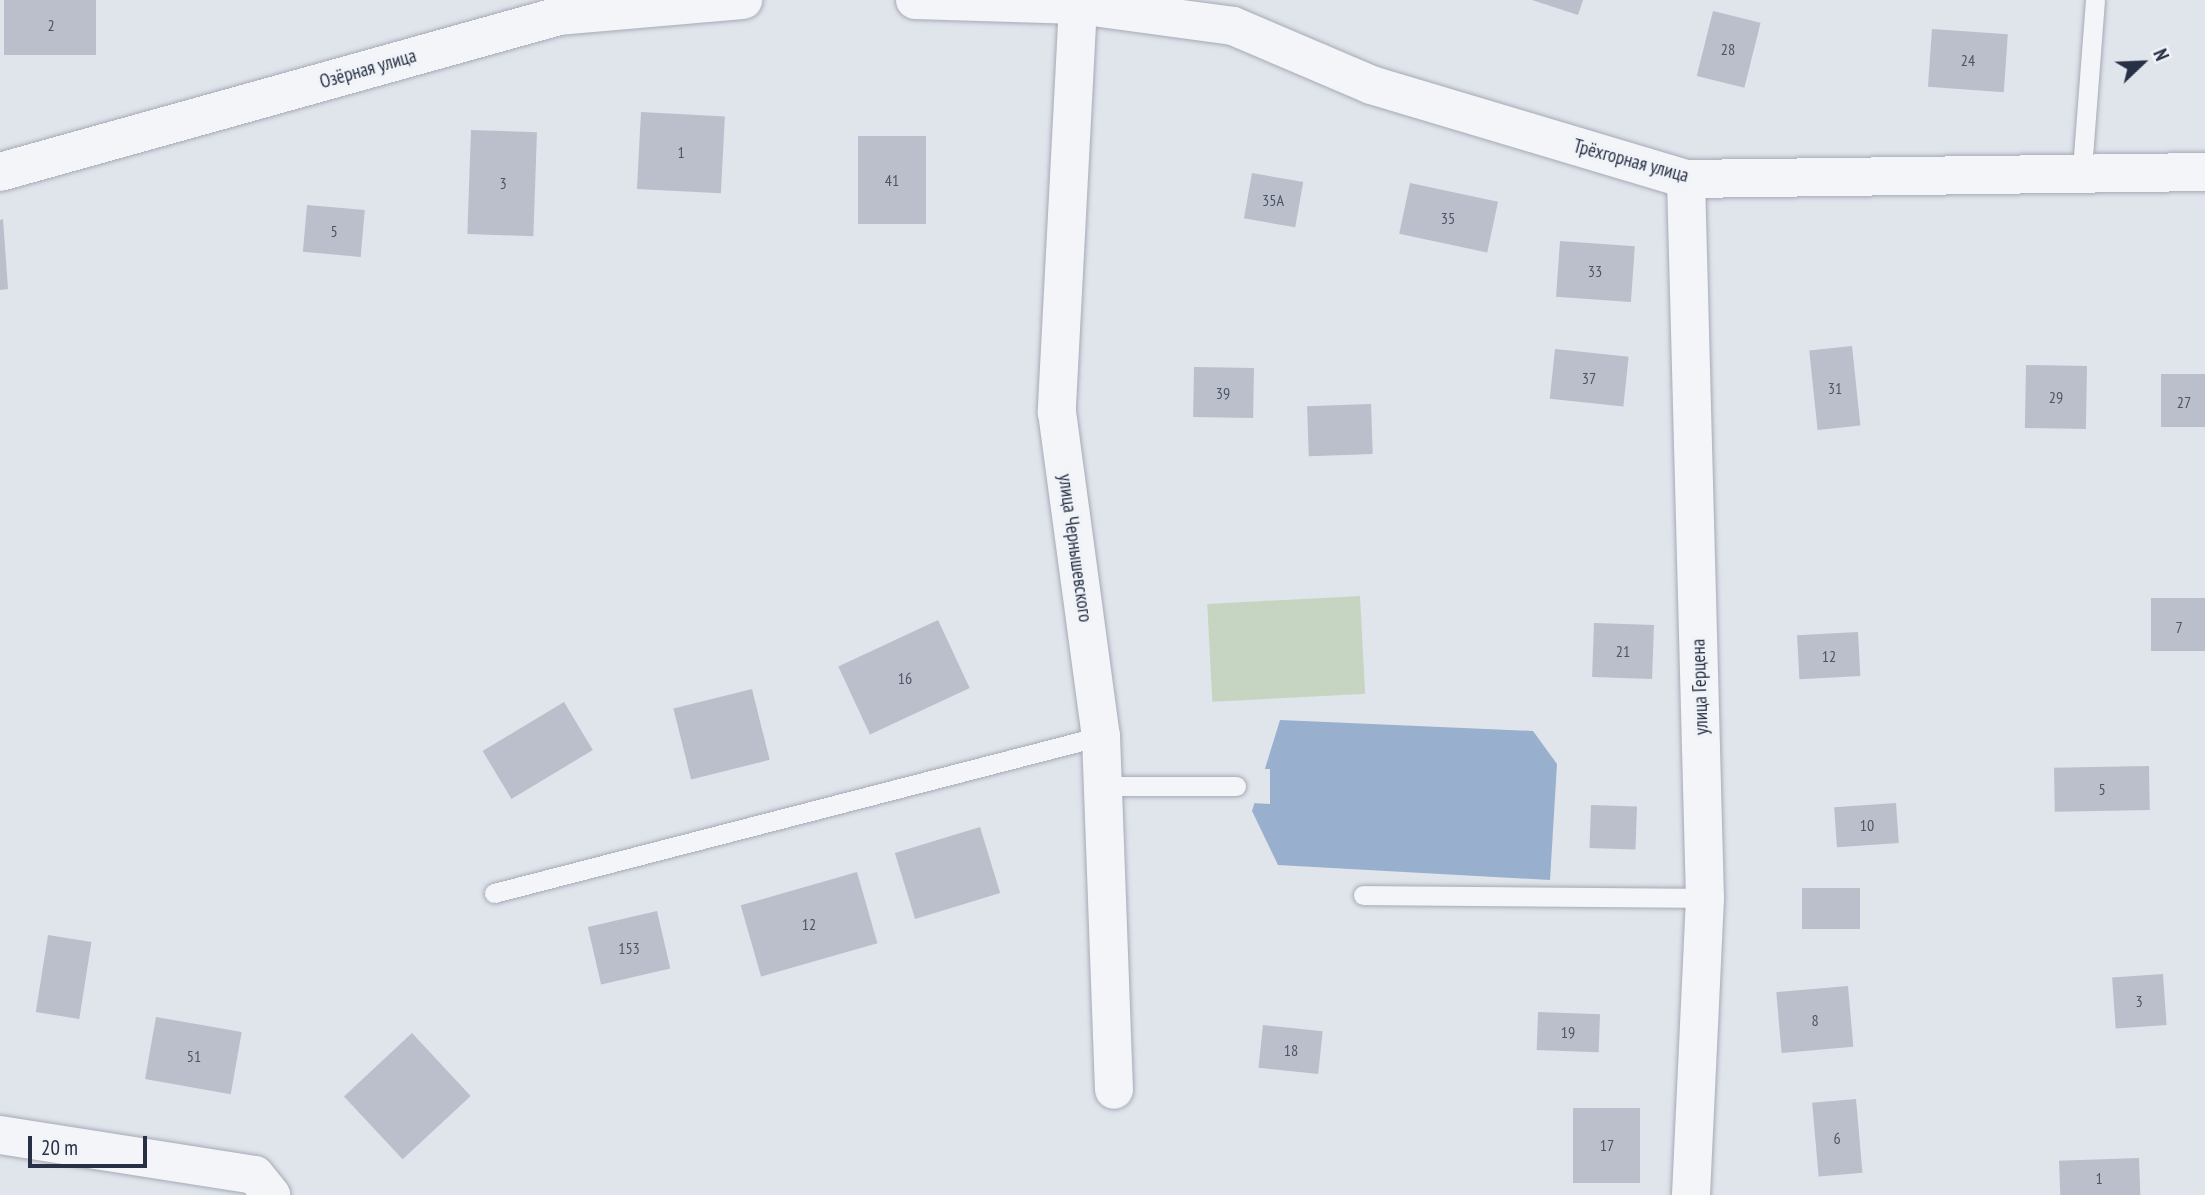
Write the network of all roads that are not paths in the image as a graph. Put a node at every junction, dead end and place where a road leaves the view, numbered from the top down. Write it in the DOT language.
graph roads {
  1 [pos="743,0"];
  2 [pos="915,0"];
  3 [pos="2095,0"];
  4 [pos="1079,5"];
  5 [pos="559,8"];
  6 [pos="2082,169"];
  7 [pos="0,172"];
  8 [pos="2205,172"];
  9 [pos="1686,179"];
  10 [pos="1101,736"];
  11 [pos="1100,786"];
  12 [pos="1236,786"];
  13 [pos="494,893"];
  14 [pos="1363,895"];
  15 [pos="1705,898"];
  16 [pos="1114,1090"];
  17 [pos="0,1135"];
  18 [pos="271,1195"];
  19 [pos="1691,1195"];
  1 -- 5 [label="street, Озёрная улица"];
  2 -- 4 [label="street"];
  3 -- 6 [label="lane"];
  4 -- 9 [label="street, Трёхгорная улица"];
  4 -- 10 [label="street, улица Чернышевского"];
  5 -- 7 [label="street, Озёрная улица"];
  6 -- 8 [label="street, Трёхгорная улица"];
  6 -- 9 [label="street, Трёхгорная улица"];
  9 -- 15 [label="street, улица Герцена"];
  10 -- 11 [label="street, улица Чернышевского"];
  10 -- 13 [label="lane"];
  11 -- 12 [label="lane"];
  11 -- 16 [label="street, улица Чернышевского"];
  14 -- 15 [label="lane"];
  15 -- 19 [label="street, улица Герцена"];
  17 -- 18 [label="street"];
}
